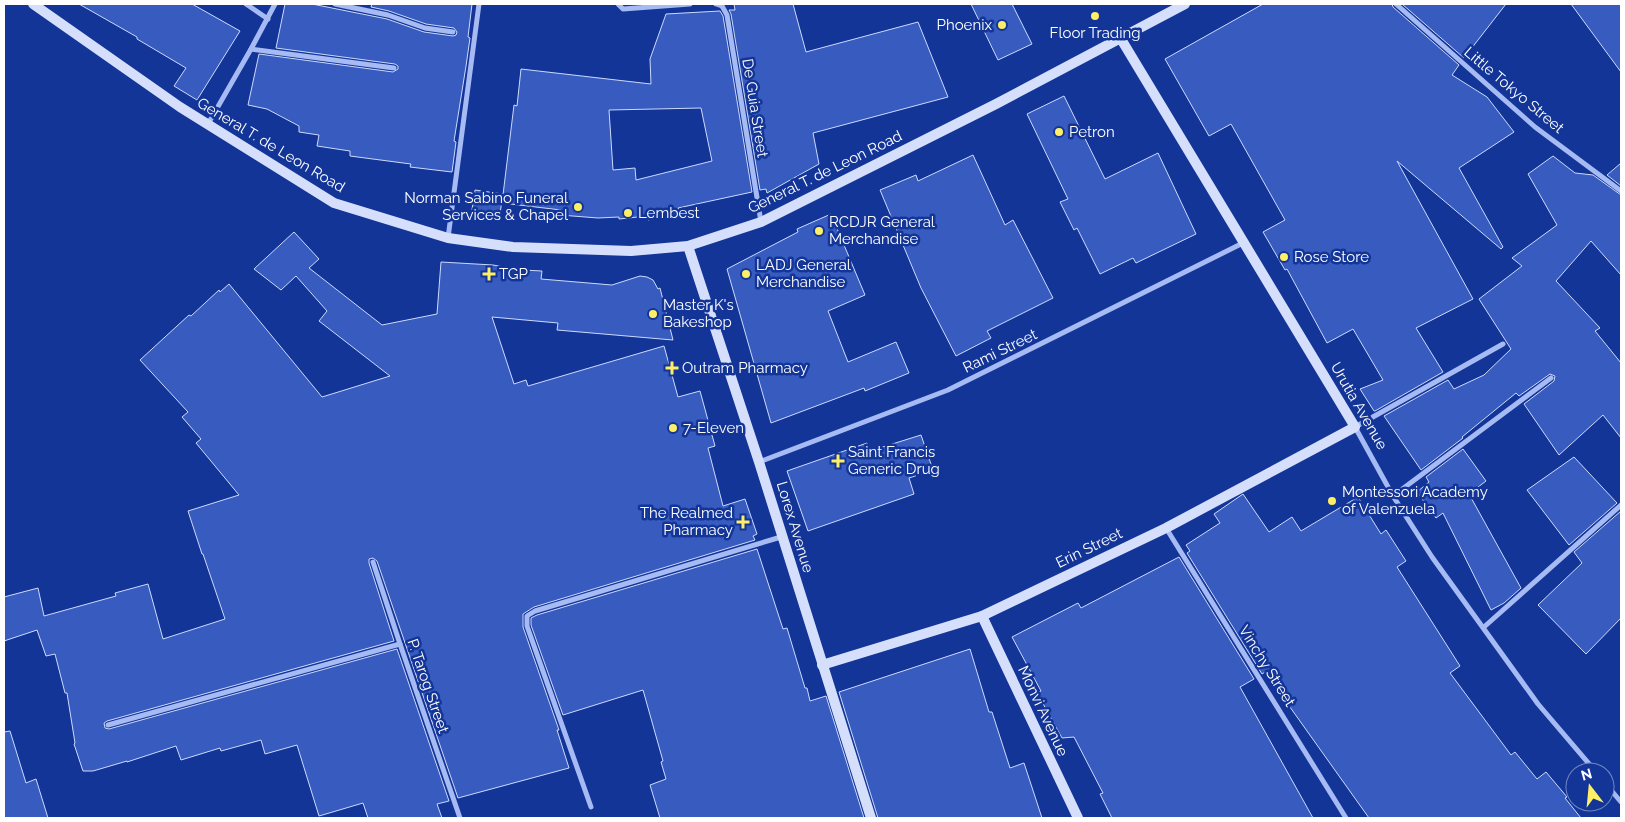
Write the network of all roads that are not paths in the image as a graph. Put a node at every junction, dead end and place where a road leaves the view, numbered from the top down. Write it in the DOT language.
graph roads {
  1 [pos="33,4"];
  2 [pos="246,4"];
  3 [pos="275,4"];
  4 [pos="335,4"];
  5 [pos="479,4"];
  6 [pos="618,4"];
  7 [pos="690,4"];
  8 [pos="716,4"];
  9 [pos="1185,4"];
  10 [pos="1396,4"];
  11 [pos="268,19"];
  12 [pos="453,32"];
  13 [pos="1121,39"];
  14 [pos="252,49"];
  15 [pos="394,68"];
  16 [pos="207,124"];
  17 [pos="1621,190"];
  18 [pos="761,222"];
  19 [pos="448,238"];
  20 [pos="1244,242"];
  21 [pos="688,246"];
  22 [pos="1503,344"];
  23 [pos="1551,378"];
  24 [pos="1355,427"];
  25 [pos="759,462"];
  26 [pos="1393,496"];
  27 [pos="1621,505"];
  28 [pos="1166,528"];
  29 [pos="782,537"];
  30 [pos="374,562"];
  31 [pos="982,616"];
  32 [pos="1484,627"];
  33 [pos="400,644"];
  34 [pos="822,665"];
  35 [pos="108,725"];
  36 [pos="1587,762"];
  37 [pos="591,807"];
  38 [pos="460,818"];
  39 [pos="871,818"];
  40 [pos="1078,818"];
  41 [pos="1346,818"];
  1 -- 16 [label="street, General T. de Leon Road"];
  2 -- 11 [label="street"];
  3 -- 11 [label="street"];
  4 -- 12 [label="street"];
  5 -- 19 [label="street"];
  6 -- 7 [label="street"];
  8 -- 18 [label="street, De Guia Street"];
  9 -- 13 [label="street, General T. de Leon Road"];
  10 -- 17 [label="street, Little Tokyo Street"];
  11 -- 14 [label="street"];
  13 -- 18 [label="street, General T. de Leon Road"];
  13 -- 20 [label="street, Urutia Avenue"];
  14 -- 15 [label="street"];
  14 -- 16 [label="street"];
  16 -- 19 [label="street, General T. de Leon Road"];
  18 -- 21 [label="street, General T. de Leon Road"];
  19 -- 21 [label="street, General T. de Leon Road"];
  20 -- 24 [label="street, Urutia Avenue"];
  20 -- 25 [label="street, Rami Street"];
  21 -- 25 [label="street, Lorex Avenue"];
  22 -- 24 [label="street"];
  23 -- 26 [label="street"];
  24 -- 26 [label="street, Urutia Avenue"];
  24 -- 28 [label="street, Erin Street"];
  25 -- 29 [label="street, Lorex Avenue"];
  26 -- 32 [label="street, Urutia Avenue"];
  27 -- 32 [label="street"];
  28 -- 31 [label="street, Erin Street"];
  28 -- 41 [label="street, Vinchy Street"];
  29 -- 34 [label="street, Lorex Avenue"];
  29 -- 37 [label="street"];
  30 -- 33 [label="street, P. Tarog Street"];
  31 -- 34 [label="street, Erin Street"];
  31 -- 40 [label="street, Monvi Avenue"];
  32 -- 36 [label="street, Urutia Avenue"];
  33 -- 35 [label="street"];
  33 -- 38 [label="street, P. Tarog Street"];
  34 -- 39 [label="street, Lorex Avenue"];
}
